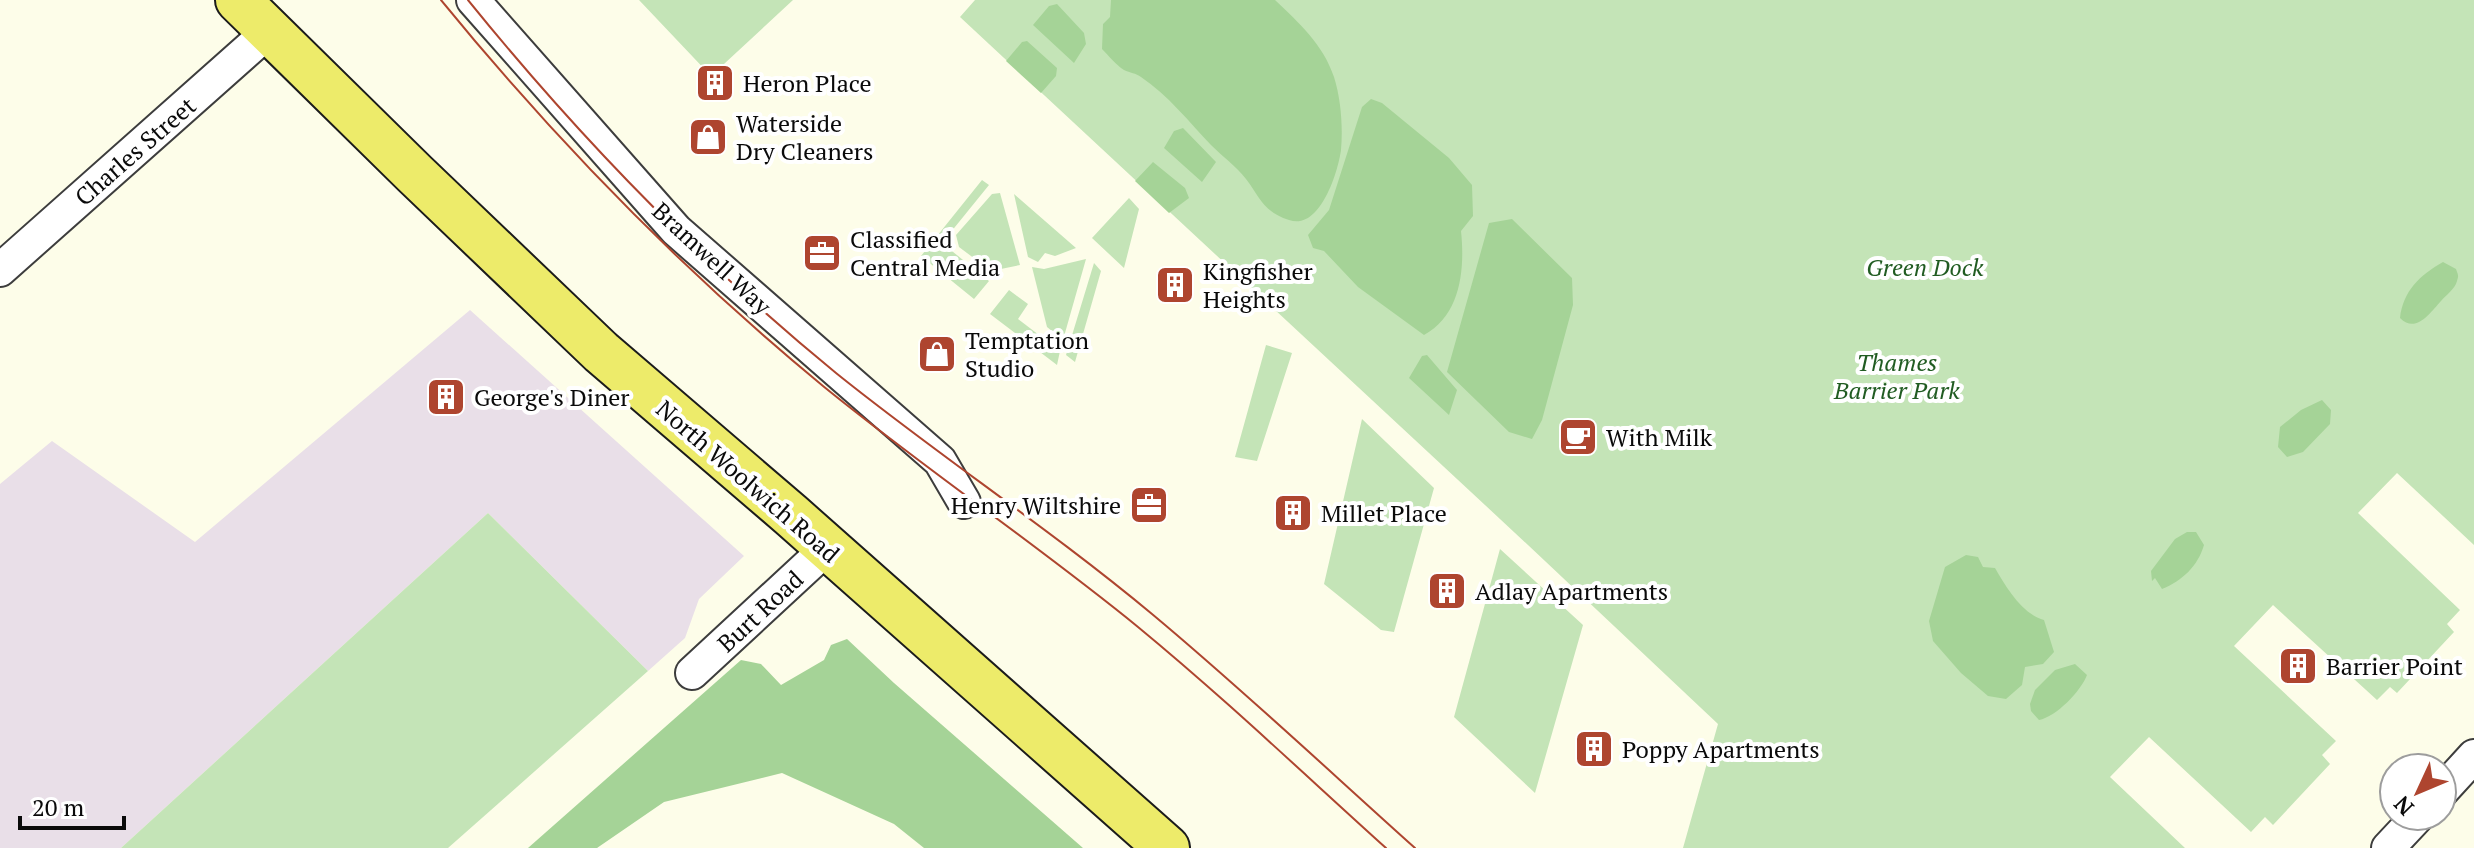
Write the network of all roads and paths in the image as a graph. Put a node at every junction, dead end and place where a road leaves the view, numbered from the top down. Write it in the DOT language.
graph roads {
  1 [pos="238,0"];
  2 [pos="473,0"];
  3 [pos="269,31"];
  4 [pos="0,270"];
  5 [pos="964,502"];
  6 [pos="826,549"];
  7 [pos="692,673"];
  8 [pos="2474,756"];
  9 [pos="2458,774"];
  10 [pos="2403,832"];
  11 [pos="1167,848"];
  12 [pos="2388,848"];
  1 -- 3 [label="main road, North Woolwich Road"];
  2 -- 5 [label="street, Bramwell Way"];
  3 -- 4 [label="street, Charles Street"];
  3 -- 6 [label="main road, North Woolwich Road"];
  6 -- 7 [label="street, Burt Road"];
  6 -- 11 [label="main road, North Woolwich Road"];
  8 -- 9 [label="street"];
  10 -- 12 [label="street"];
}
